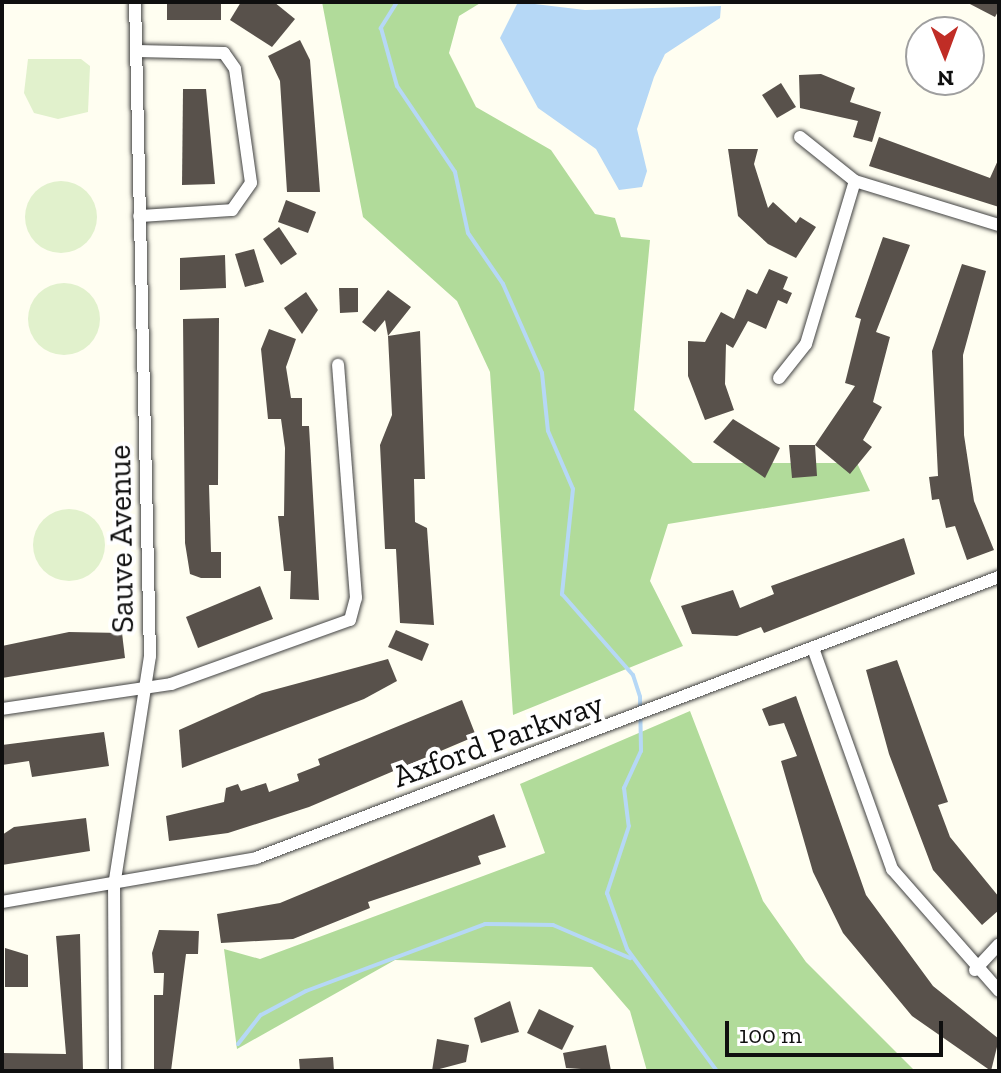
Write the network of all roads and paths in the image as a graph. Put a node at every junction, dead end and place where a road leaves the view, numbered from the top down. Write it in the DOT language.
graph roads {
  1 [pos="135,2"];
  2 [pos="137,51"];
  3 [pos="800,137"];
  4 [pos="855,181"];
  5 [pos="139,216"];
  6 [pos="999,225"];
  7 [pos="338,365"];
  8 [pos="779,378"];
  9 [pos="999,577"];
  10 [pos="814,651"];
  11 [pos="147,689"];
  12 [pos="2,709"];
  13 [pos="114,886"];
  14 [pos="2,902"];
  15 [pos="999,944"];
  16 [pos="975,970"];
  17 [pos="999,991"];
  18 [pos="115,1071"];
  1 -- 2 [label="street, Sauve Avenue"];
  2 -- 5 [label="street, Sauve Avenue"];
  2 -- 5 [label="street"];
  3 -- 4 [label="street"];
  4 -- 6 [label="street"];
  4 -- 8 [label="street"];
  5 -- 11 [label="street, Sauve Avenue"];
  7 -- 11 [label="street"];
  9 -- 10 [label="street, Axford Parkway"];
  10 -- 13 [label="street, Axford Parkway"];
  10 -- 16 [label="street"];
  11 -- 12 [label="street"];
  11 -- 13 [label="street, Sauve Avenue"];
  13 -- 14 [label="street, Axford Parkway"];
  13 -- 18 [label="street, Sauve Avenue"];
  15 -- 16 [label="street"];
  16 -- 17 [label="street"];
}
